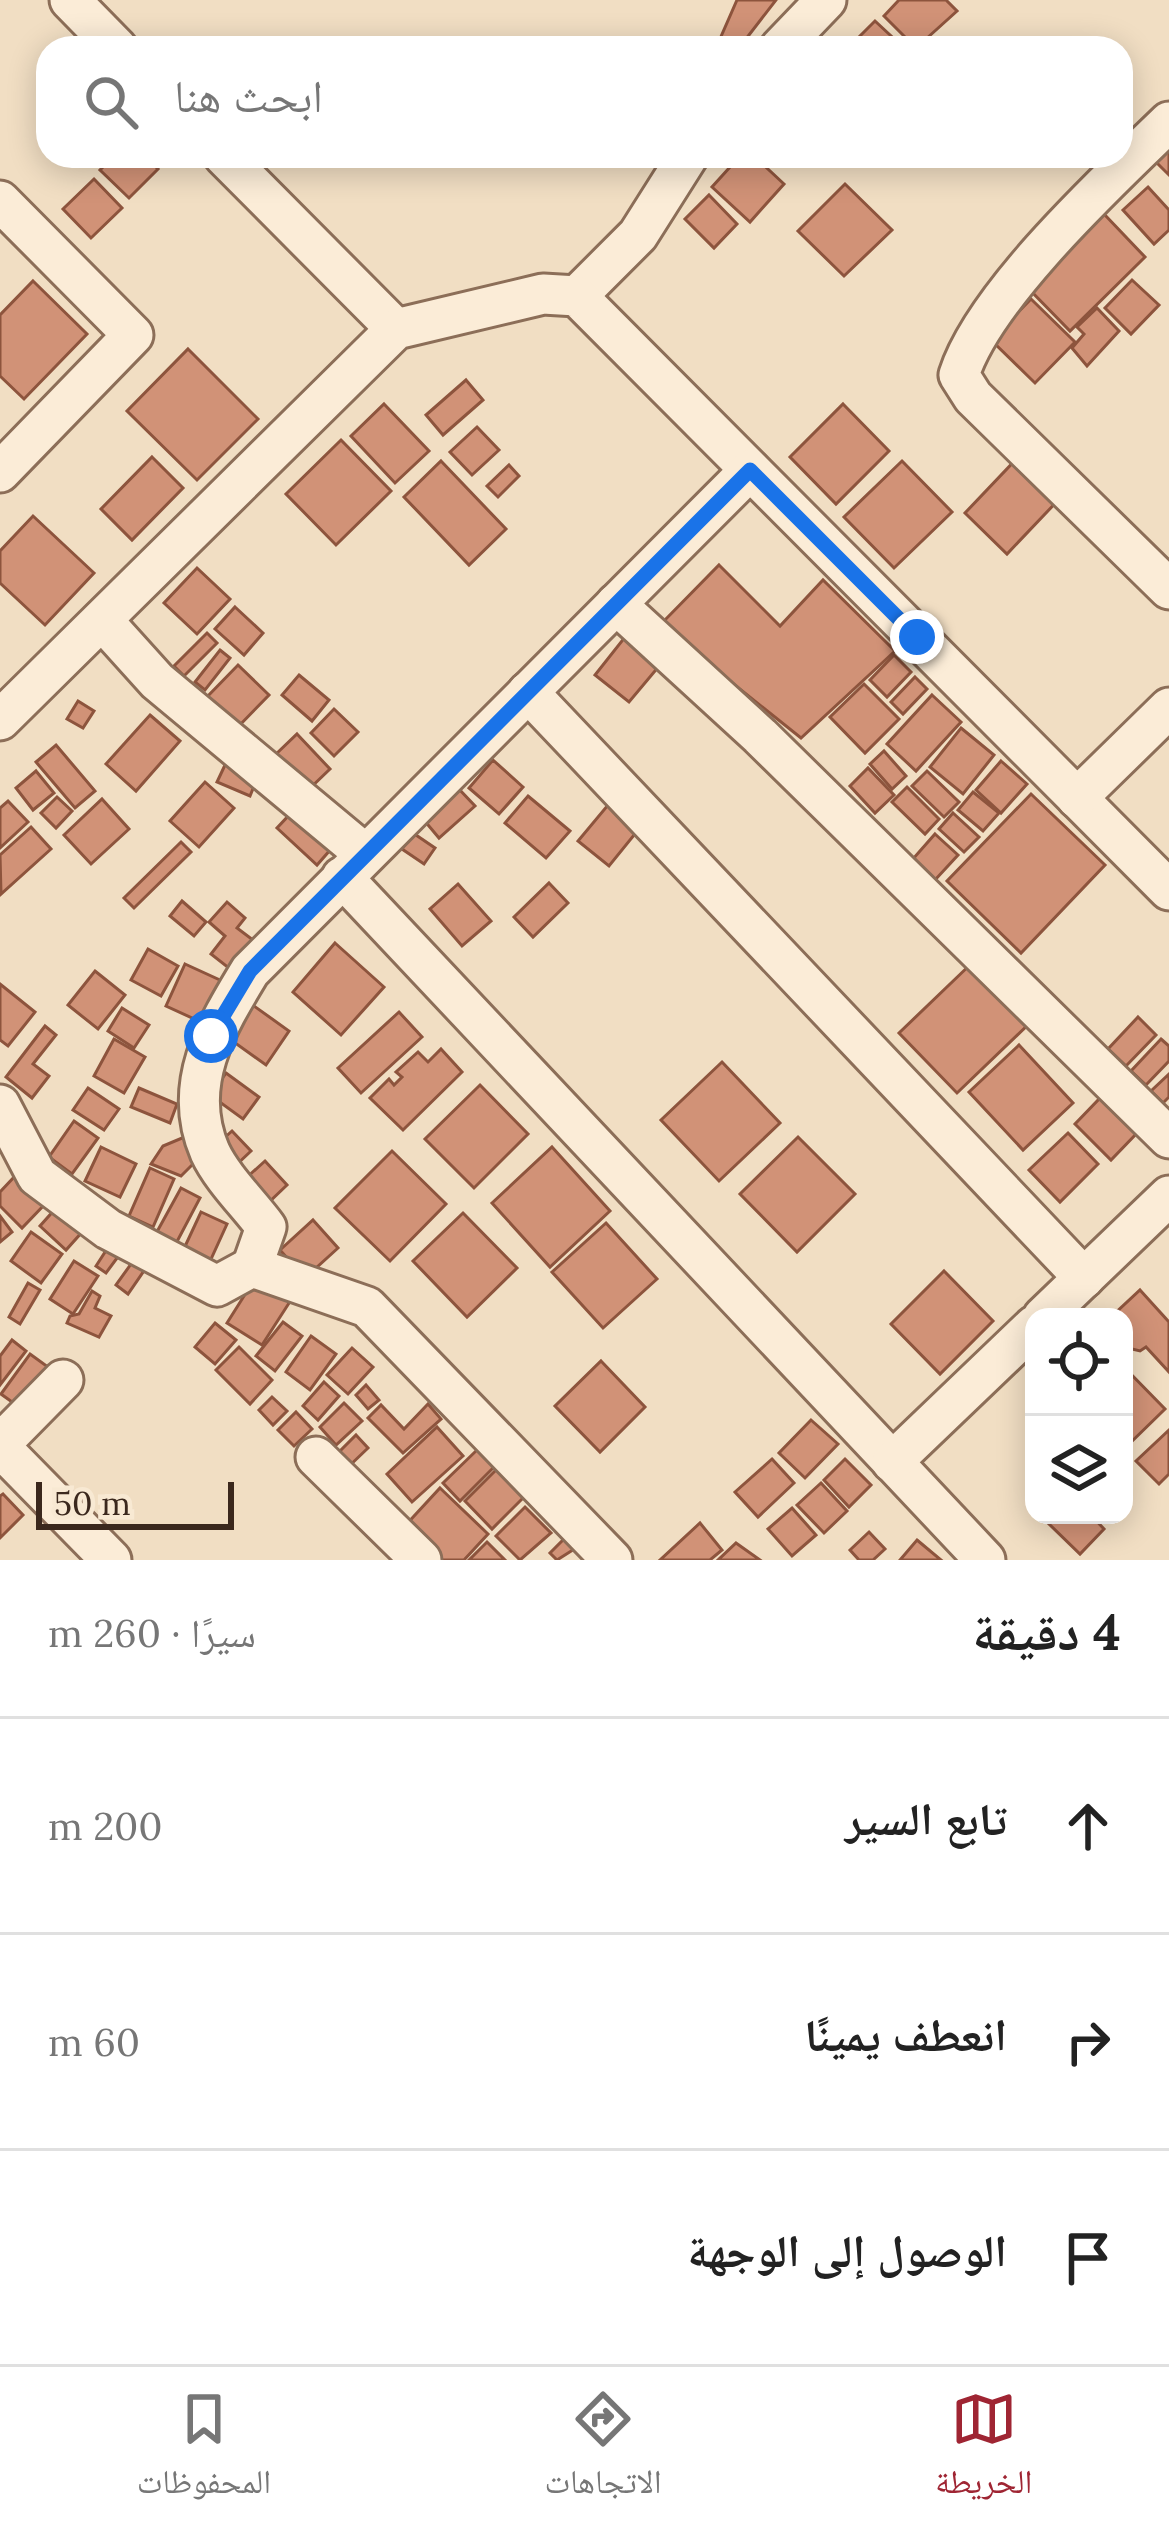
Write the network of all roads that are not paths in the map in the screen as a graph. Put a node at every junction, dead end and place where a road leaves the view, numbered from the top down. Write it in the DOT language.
graph roads {
  1 [pos="70,0"];
  2 [pos="826,0"];
  3 [pos="105,36"];
  4 [pos="792,36"];
  5 [pos="1169,122"];
  6 [pos="1133,157"];
  7 [pos="236,168"];
  8 [pos="680,168"];
  9 [pos="1121,168"];
  10 [pos="0,201"];
  11 [pos="577,296"];
  12 [pos="396,329"];
  13 [pos="750,470"];
  14 [pos="0,472"];
  15 [pos="1168,588"];
  16 [pos="616,604"];
  17 [pos="102,620"];
  18 [pos="528,692"];
  19 [pos="1169,708"];
  20 [pos="0,721"];
  21 [pos="1077,798"];
  22 [pos="354,866"];
  23 [pos="1169,890"];
  24 [pos="0,1105"];
  25 [pos="1169,1138"];
  26 [pos="1169,1196"];
  27 [pos="252,1267"];
  28 [pos="1084,1278"];
  29 [pos="1052,1308"];
  30 [pos="1025,1335"];
  31 [pos="63,1380"];
  32 [pos="0,1445"];
  33 [pos="316,1457"];
  34 [pos="892,1462"];
  35 [pos="111,1560"];
  36 [pos="421,1560"];
  37 [pos="612,1560"];
  38 [pos="986,1560"];
  1 -- 3 [label="street"];
  2 -- 4 [label="street"];
  5 -- 6 [label="street"];
  7 -- 12 [label="street"];
  8 -- 11 [label="street"];
  9 -- 15 [label="street"];
  10 -- 14 [label="street"];
  11 -- 12 [label="street"];
  11 -- 13 [label="street"];
  12 -- 17 [label="street"];
  13 -- 16 [label="street"];
  13 -- 21 [label="street"];
  16 -- 18 [label="street"];
  16 -- 25 [label="street"];
  17 -- 20 [label="street"];
  17 -- 22 [label="street"];
  18 -- 22 [label="street"];
  18 -- 28 [label="street"];
  19 -- 21 [label="street"];
  21 -- 23 [label="street"];
  22 -- 27 [label="street"];
  22 -- 34 [label="street"];
  24 -- 27 [label="street"];
  26 -- 28 [label="street"];
  27 -- 37 [label="street"];
  28 -- 29 [label="street"];
  30 -- 34 [label="street"];
  31 -- 32 [label="street"];
  32 -- 35 [label="street"];
  33 -- 36 [label="street"];
  34 -- 38 [label="street"];
}
